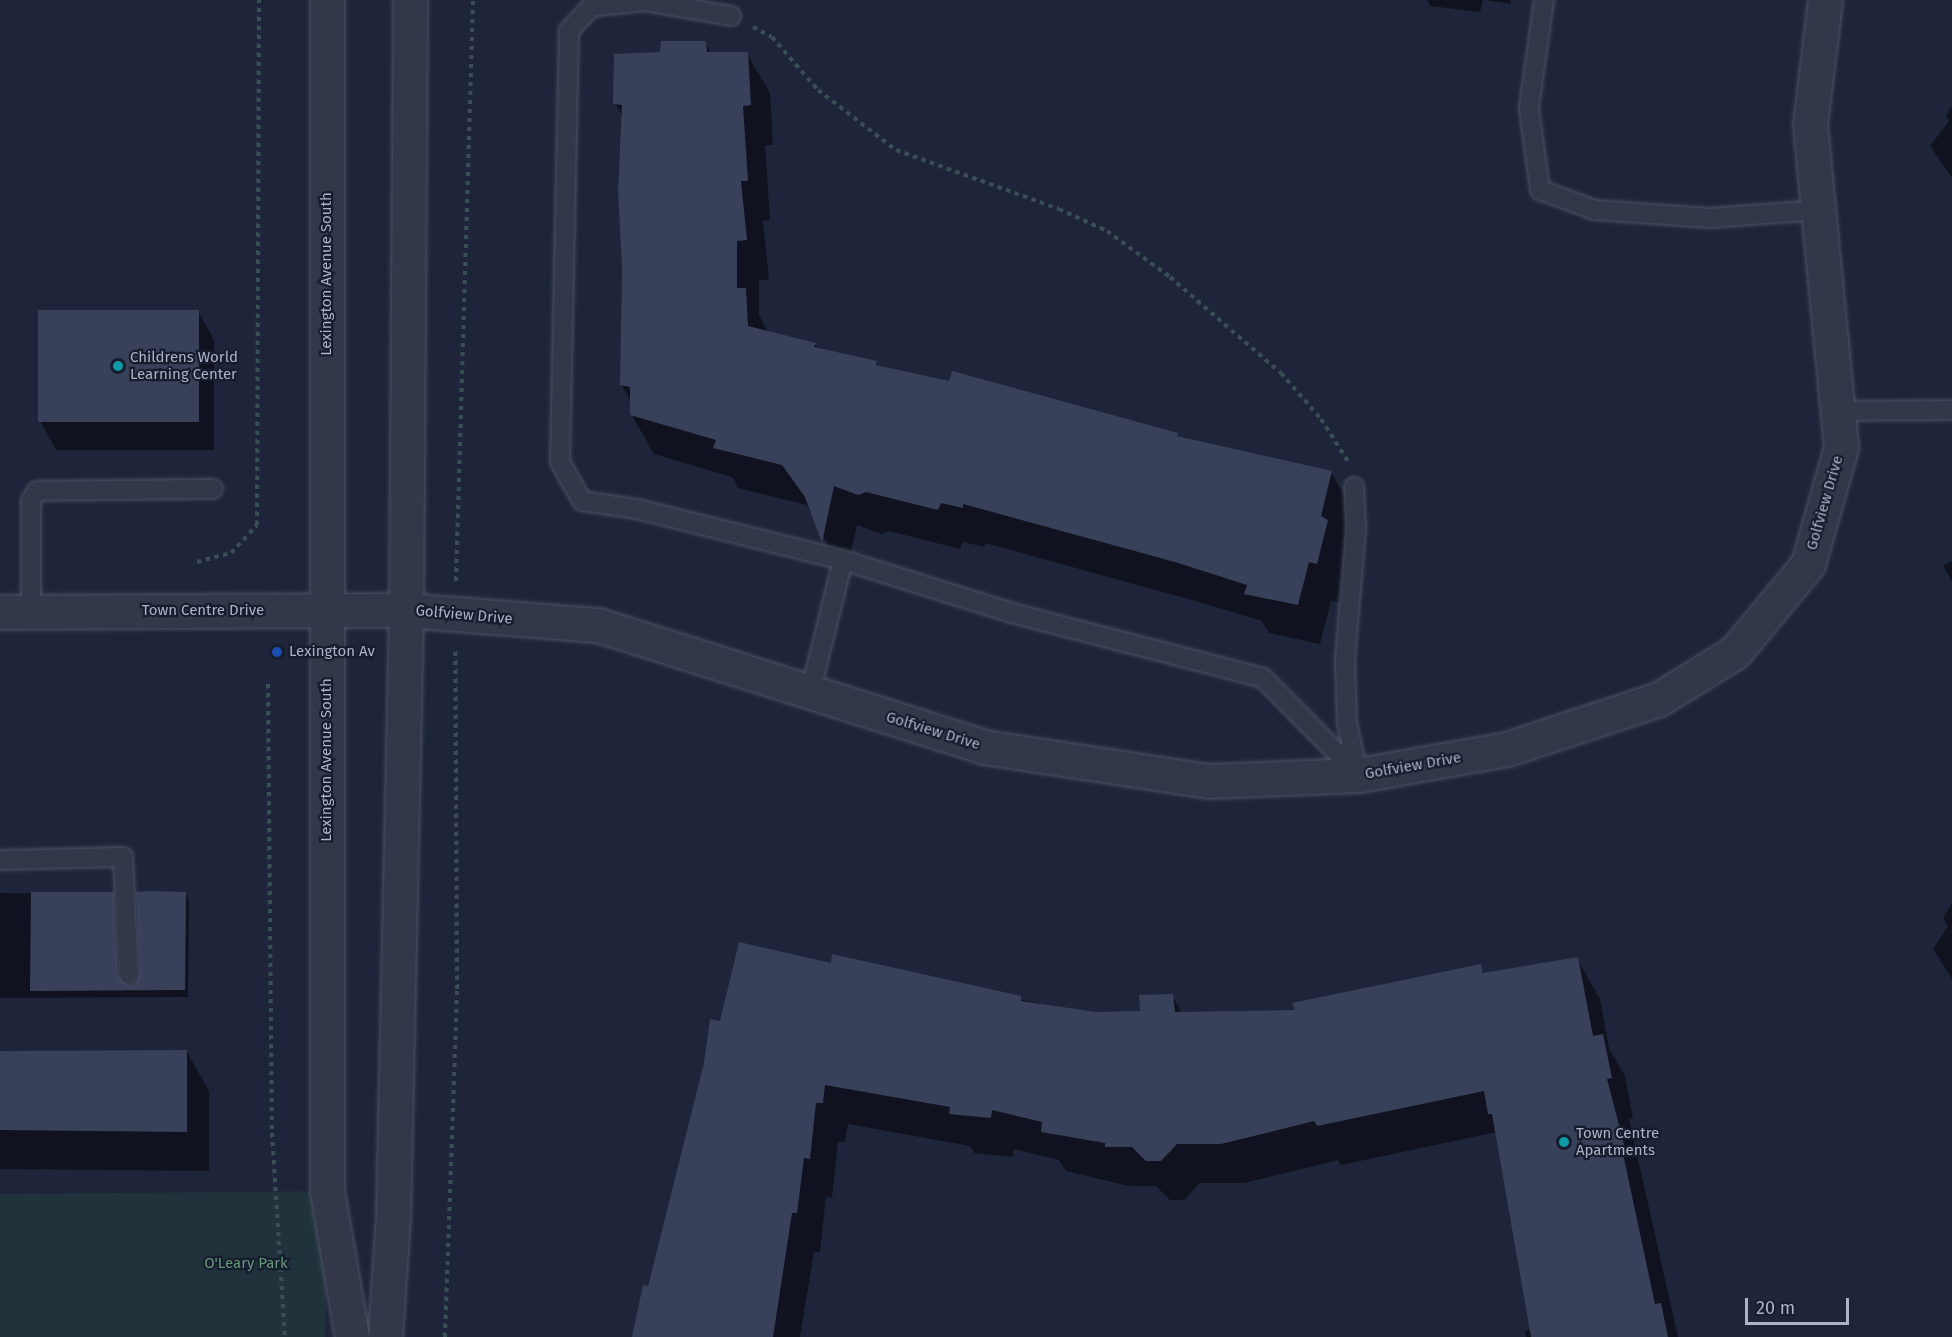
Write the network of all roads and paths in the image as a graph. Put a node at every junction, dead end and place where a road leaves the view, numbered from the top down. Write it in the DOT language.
graph roads {
  1 [pos="259,0"];
  2 [pos="327,0"];
  3 [pos="411,0"];
  4 [pos="473,0"];
  5 [pos="1544,0"];
  6 [pos="1826,0"];
  7 [pos="731,16"];
  8 [pos="1818,210"];
  9 [pos="1952,410"];
  10 [pos="1838,411"];
  11 [pos="1354,487"];
  12 [pos="213,489"];
  13 [pos="843,560"];
  14 [pos="197,562"];
  15 [pos="327,610"];
  16 [pos="406,610"];
  17 [pos="16,612"];
  18 [pos="456,614"];
  19 [pos="268,684"];
  20 [pos="810,693"];
  21 [pos="1359,775"];
  22 [pos="0,860"];
  23 [pos="129,975"];
  24 [pos="285,1337"];
  25 [pos="352,1337"];
  26 [pos="385,1337"];
  27 [pos="445,1337"];
  1 -- 14 [label="path"];
  2 -- 15 [label="street, Lexington Avenue South"];
  3 -- 16 [label="street"];
  4 -- 18 [label="path"];
  5 -- 8 [label="lane"];
  6 -- 8 [label="street, Golfview Drive"];
  7 -- 11 [label="path"];
  7 -- 13 [label="lane"];
  8 -- 10 [label="street, Golfview Drive"];
  9 -- 10 [label="lane"];
  10 -- 21 [label="street, Golfview Drive"];
  11 -- 21 [label="lane"];
  12 -- 17 [label="lane"];
  13 -- 20 [label="lane"];
  13 -- 21 [label="lane"];
  15 -- 16 [label="street, Town Centre Drive"];
  15 -- 17 [label="street, Town Centre Drive"];
  15 -- 25 [label="street, Lexington Avenue South"];
  16 -- 18 [label="street, Golfview Drive"];
  16 -- 26 [label="street"];
  18 -- 20 [label="street, Golfview Drive"];
  18 -- 27 [label="path"];
  19 -- 24 [label="path"];
  20 -- 21 [label="street, Golfview Drive"];
  22 -- 23 [label="lane"];
}
